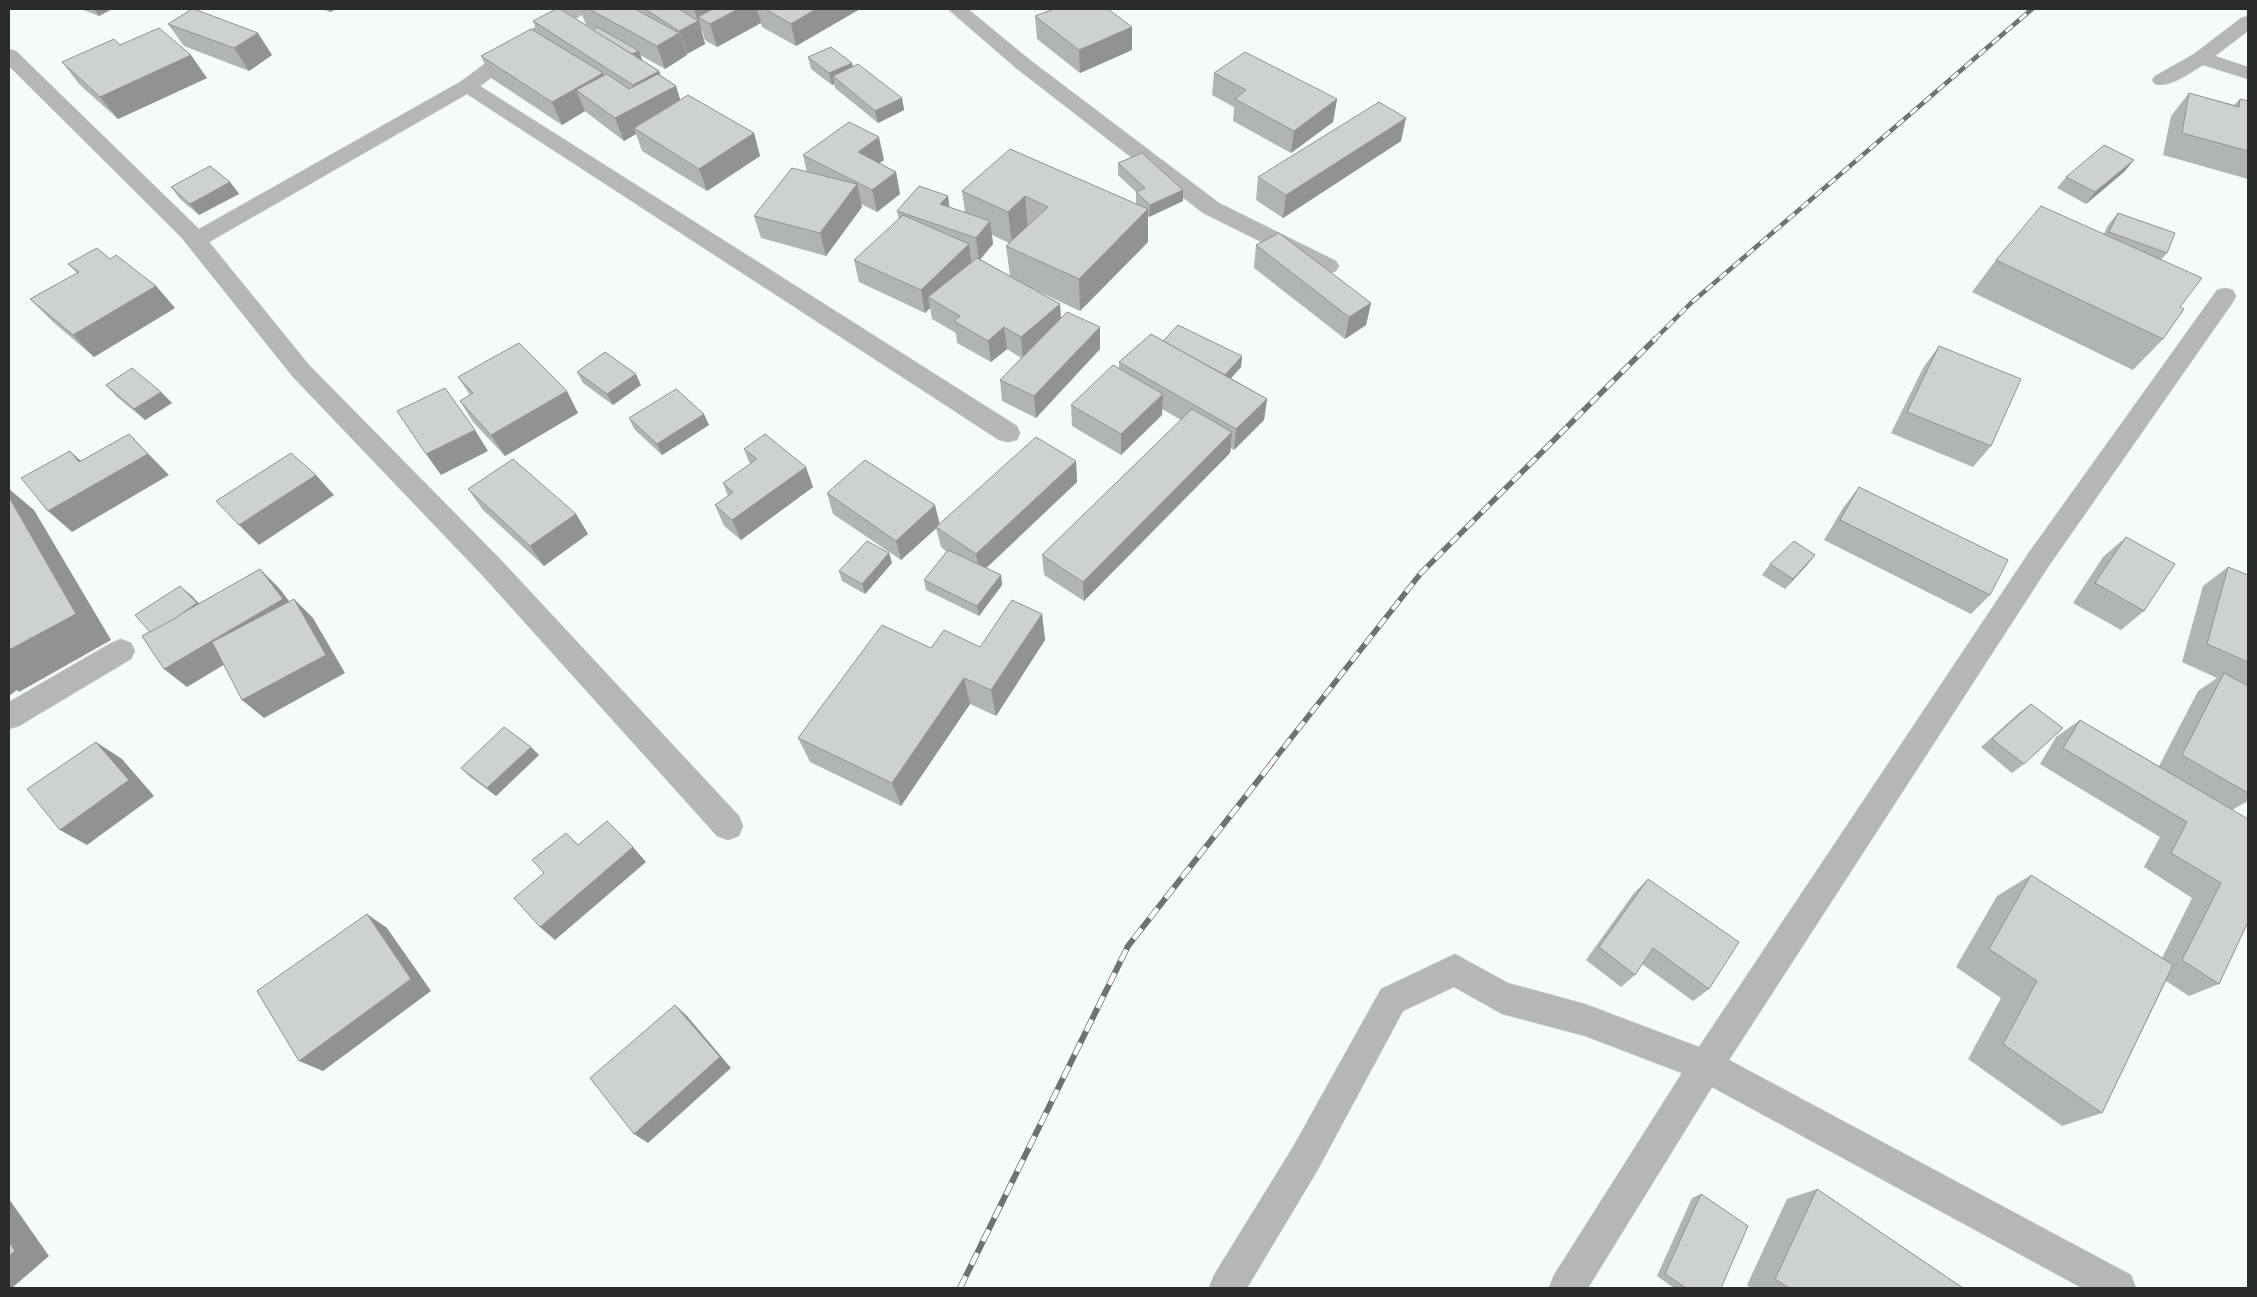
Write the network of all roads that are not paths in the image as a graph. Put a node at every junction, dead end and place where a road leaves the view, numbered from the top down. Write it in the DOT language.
graph roads {
  1 [pos="578,9"];
  2 [pos="957,9"];
  3 [pos="2248,22"];
  4 [pos="9,55"];
  5 [pos="2201,58"];
  6 [pos="2248,72"];
  7 [pos="2162,80"];
  8 [pos="467,86"];
  9 [pos="195,241"];
  10 [pos="1328,266"];
  11 [pos="2225,296"];
  12 [pos="1008,433"];
  13 [pos="121,651"];
  14 [pos="9,717"];
  15 [pos="728,826"];
  16 [pos="1706,1066"];
  17 [pos="1227,1288"];
  18 [pos="1567,1288"];
  19 [pos="2118,1288"];
  1 -- 8 [label="street"];
  2 -- 10 [label="street"];
  3 -- 5 [label="street"];
  4 -- 9 [label="street"];
  5 -- 6 [label="street"];
  5 -- 7 [label="street"];
  8 -- 9 [label="street"];
  8 -- 12 [label="street"];
  9 -- 15 [label="street"];
  11 -- 16 [label="street"];
  13 -- 14 [label="street"];
  16 -- 17 [label="street"];
  16 -- 18 [label="street"];
  16 -- 19 [label="street"];
}
